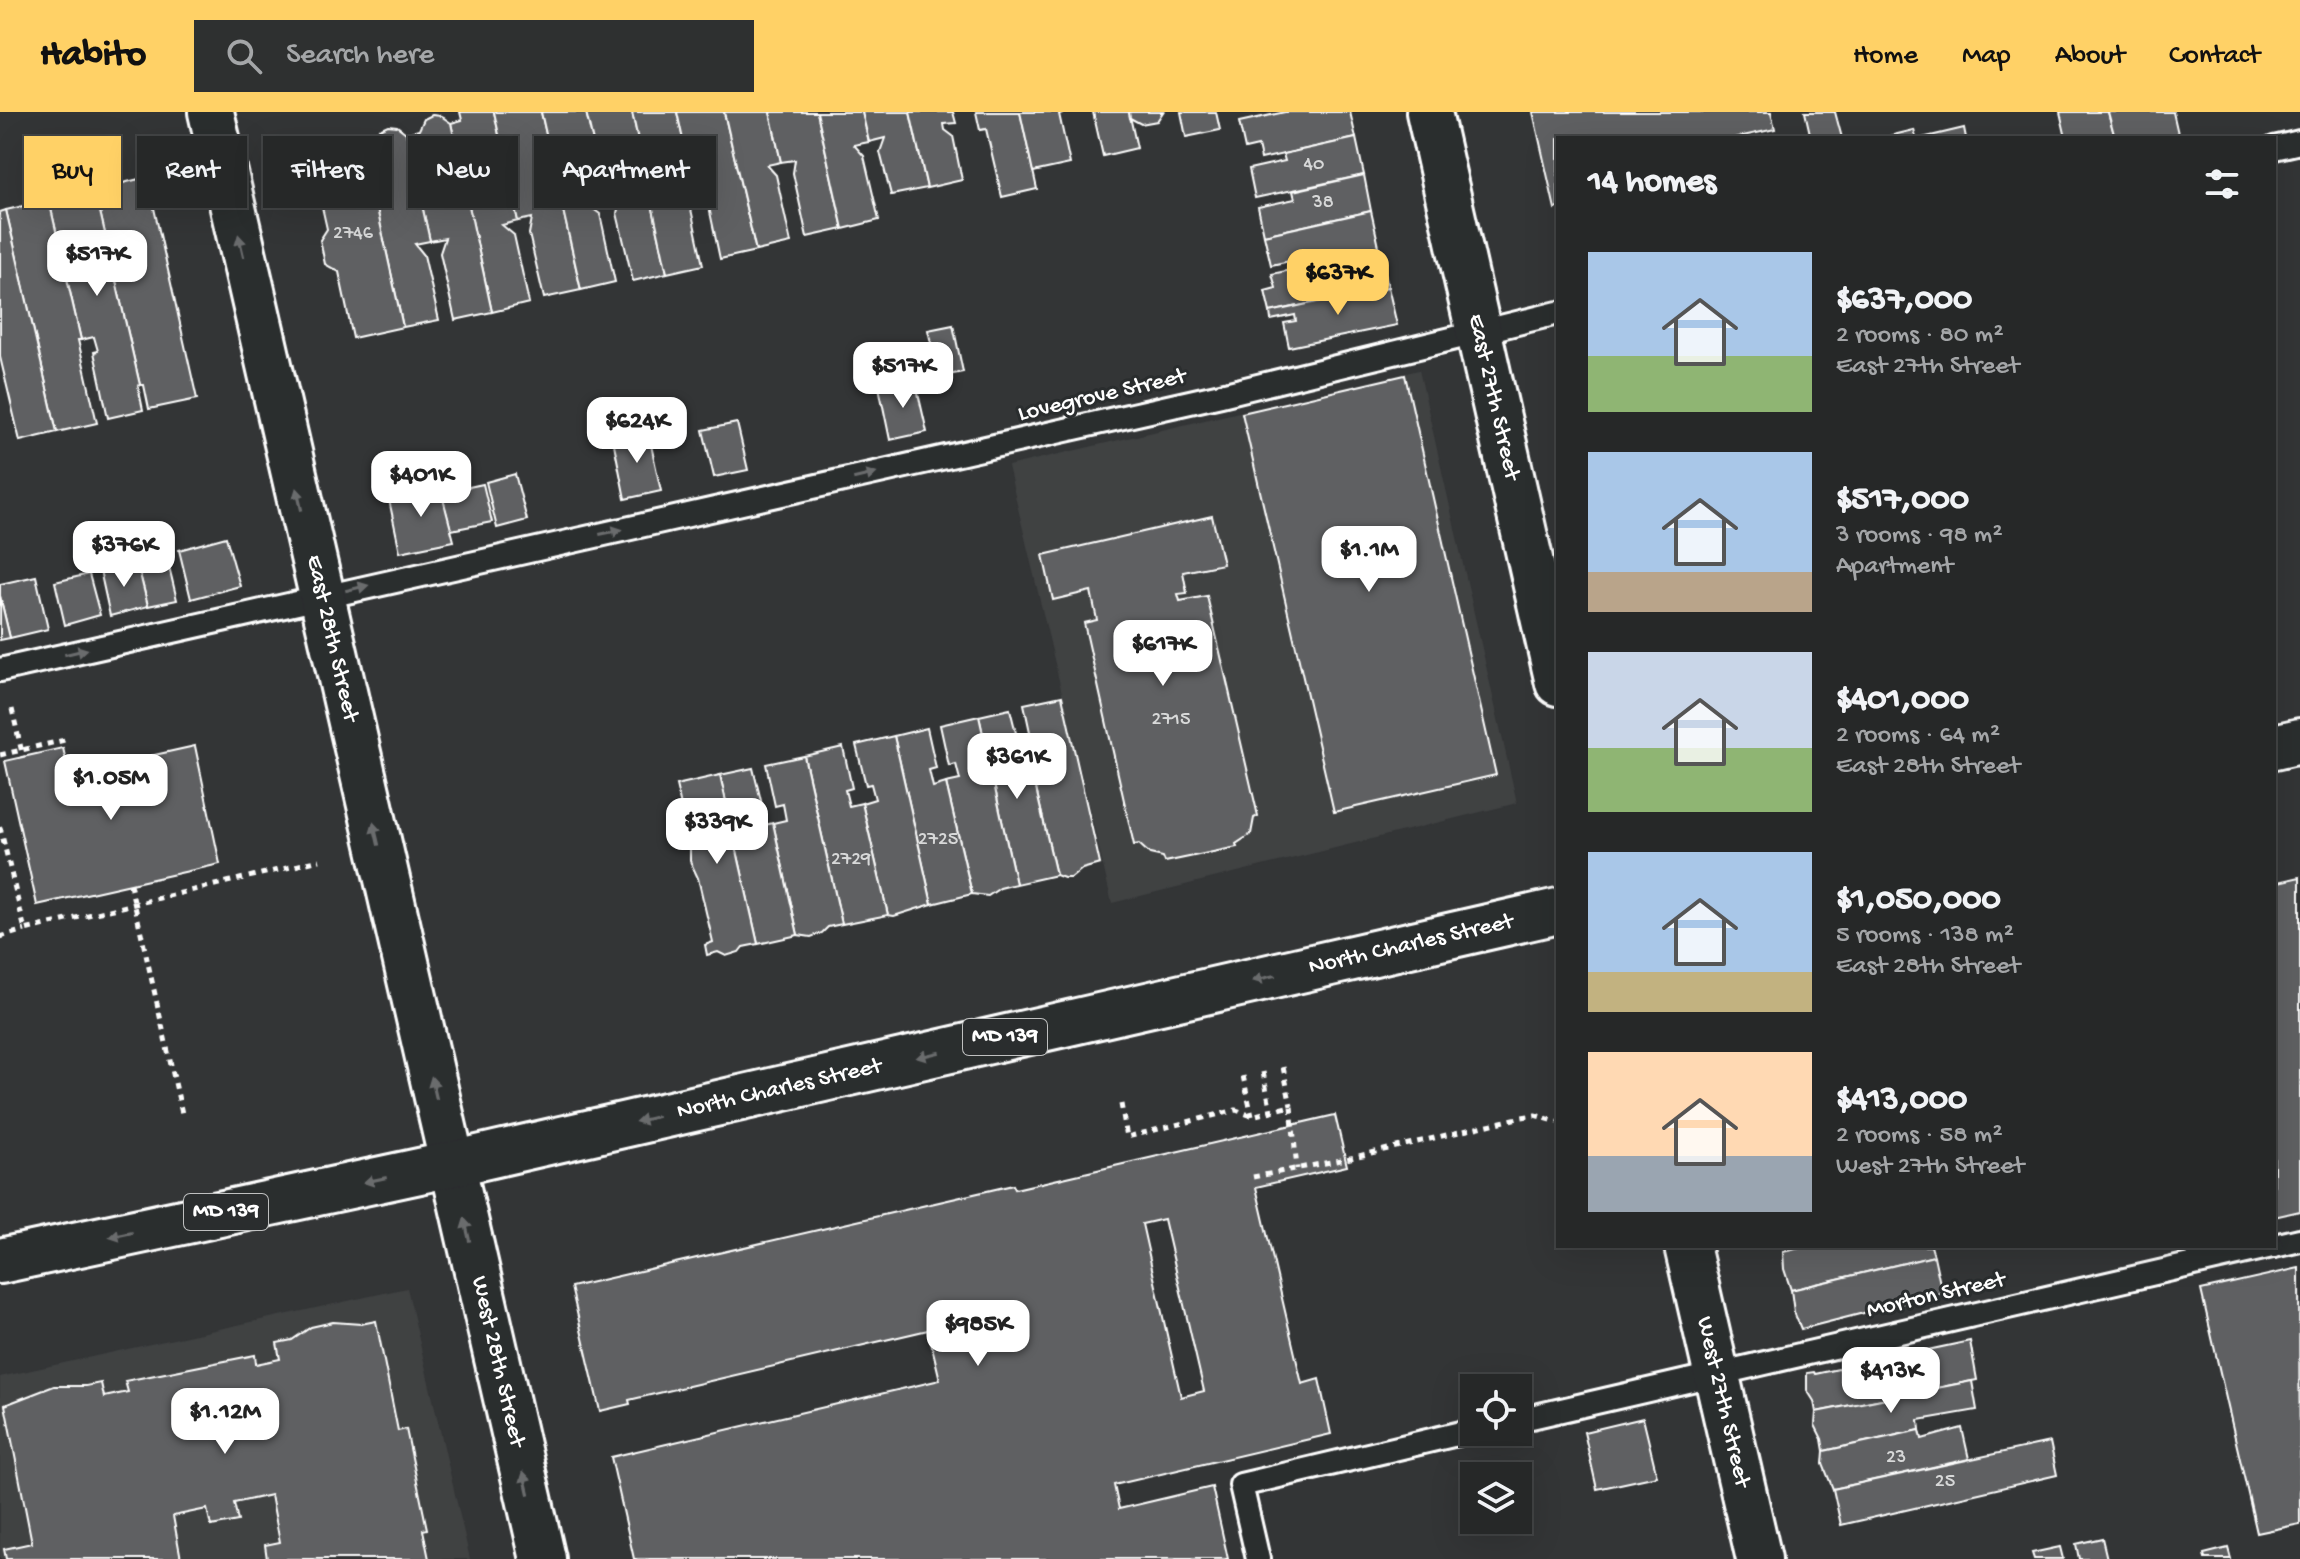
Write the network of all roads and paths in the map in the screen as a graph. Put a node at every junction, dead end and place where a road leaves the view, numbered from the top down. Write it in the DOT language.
graph roads {
  1 [pos="211,112"];
  2 [pos="1429,112"];
  3 [pos="2300,142"];
  4 [pos="2276,148"];
  5 [pos="1556,313"];
  6 [pos="1477,331"];
  7 [pos="321,596"];
  8 [pos="0,670"];
  9 [pos="1556,674"];
  10 [pos="12,707"];
  11 [pos="65,740"];
  12 [pos="2300,741"];
  13 [pos="2276,747"];
  14 [pos="23,753"];
  15 [pos="0,755"];
  16 [pos="0,827"];
  17 [pos="320,860"];
  18 [pos="130,884"];
  19 [pos="135,904"];
  20 [pos="1556,911"];
  21 [pos="25,930"];
  22 [pos="0,937"];
  23 [pos="1283,1067"];
  24 [pos="1263,1072"];
  25 [pos="1243,1076"];
  26 [pos="1121,1104"];
  27 [pos="1291,1106"];
  28 [pos="1271,1111"];
  29 [pos="1252,1116"];
  30 [pos="183,1118"];
  31 [pos="1556,1121"];
  32 [pos="452,1164"];
  33 [pos="1297,1169"];
  34 [pos="1253,1177"];
  35 [pos="2300,1240"];
  36 [pos="2276,1245"];
  37 [pos="1687,1248"];
  38 [pos="2264,1248"];
  39 [pos="0,1261"];
  40 [pos="1717,1373"];
  41 [pos="1532,1417"];
  42 [pos="1460,1433"];
  43 [pos="543,1559"];
  44 [pos="1258,1559"];
  45 [pos="1759,1559"];
  7 -- 1 [label="main road, East 28th Street, one-way"];
  2 -- 6 [label="main road, East 27th Street"];
  3 -- 4 [label="lane"];
  5 -- 6 [label="lane, Lovegrove Street"];
  7 -- 6 [label="lane, Lovegrove Street, one-way"];
  6 -- 9 [label="main road, East 27th Street"];
  8 -- 7 [label="lane, Lovegrove Street, one-way"];
  32 -- 7 [label="main road, East 28th Street, one-way"];
  10 -- 14 [label="path"];
  11 -- 14 [label="path"];
  12 -- 13 [label="main road"];
  14 -- 15 [label="path"];
  16 -- 21 [label="path"];
  17 -- 19 [label="path"];
  18 -- 19 [label="path"];
  19 -- 21 [label="path"];
  19 -- 30 [label="path"];
  20 -- 32 [label="main road, North Charles Street / MD 139, one-way"];
  21 -- 22 [label="path"];
  23 -- 27 [label="path"];
  24 -- 28 [label="path"];
  25 -- 29 [label="path"];
  26 -- 29 [label="path"];
  27 -- 28 [label="path"];
  27 -- 33 [label="path"];
  28 -- 29 [label="path"];
  31 -- 33 [label="path"];
  32 -- 39 [label="main road, North Charles Street / MD 139, one-way"];
  43 -- 32 [label="main road, West 28th Street, one-way"];
  33 -- 34 [label="path"];
  35 -- 36 [label="lane, Morton Street"];
  37 -- 40 [label="main road, West 27th Street"];
  38 -- 40 [label="lane, Morton Street"];
  40 -- 41 [label="lane, Morton Street"];
  40 -- 45 [label="main road, West 27th Street"];
  42 -- 44 [label="lane"];
}
